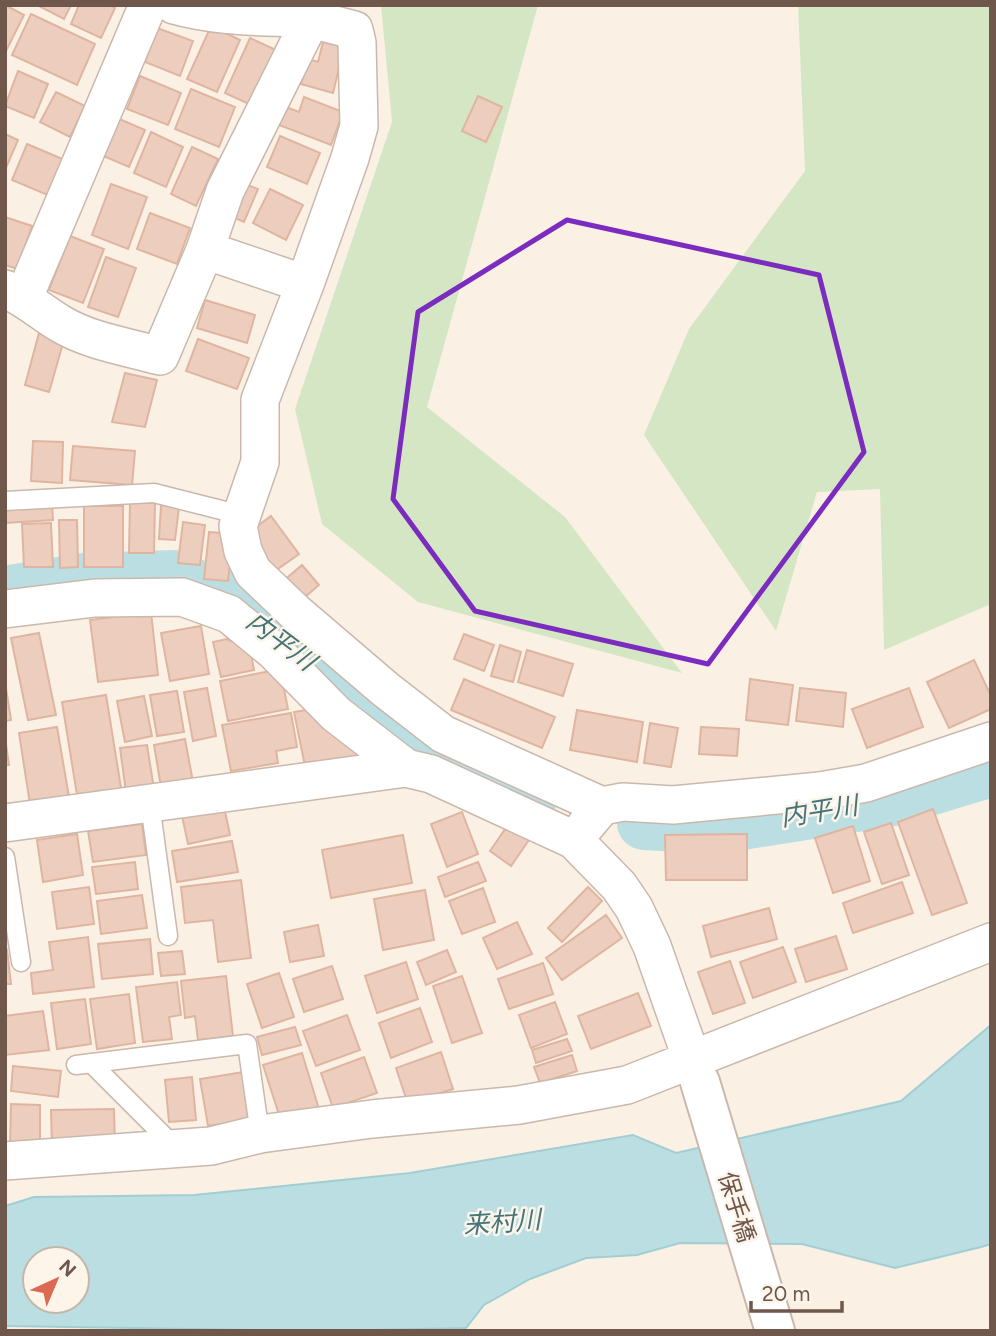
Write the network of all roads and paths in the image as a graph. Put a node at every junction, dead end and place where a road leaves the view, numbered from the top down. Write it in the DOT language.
graph roads {
  1 [pos="148,5"];
  2 [pos="174,5"];
  3 [pos="311,19"];
  4 [pos="205,250"];
  5 [pos="305,284"];
  6 [pos="15,293"];
  7 [pos="5,501"];
  8 [pos="241,515"];
  9 [pos="5,609"];
  10 [pos="991,741"];
  11 [pos="406,768"];
  12 [pos="150,804"];
  13 [pos="602,806"];
  14 [pos="5,823"];
  15 [pos="574,840"];
  16 [pos="5,857"];
  17 [pos="168,936"];
  18 [pos="991,942"];
  19 [pos="21,962"];
  20 [pos="695,1071"];
  21 [pos="260,1134"];
  22 [pos="177,1149"];
  23 [pos="5,1161"];
  24 [pos="775,1331"];
  1 -- 6 [label="street"];
  2 -- 3 [label="street"];
  3 -- 4 [label="street"];
  3 -- 5 [label="street"];
  4 -- 5 [label="street"];
  4 -- 6 [label="street"];
  5 -- 8 [label="street"];
  7 -- 8 [label="lane"];
  8 -- 13 [label="street"];
  9 -- 11 [label="street"];
  10 -- 13 [label="street"];
  11 -- 12 [label="street"];
  11 -- 15 [label="street"];
  12 -- 14 [label="street"];
  12 -- 17 [label="lane"];
  13 -- 15 [label="street"];
  15 -- 20 [label="street"];
  16 -- 19 [label="lane"];
  18 -- 20 [label="street"];
  20 -- 21 [label="street"];
  20 -- 24 [label="street, 保手橋"];
  21 -- 22 [label="street"];
  21 -- 22 [label="lane"];
  22 -- 23 [label="street"];
}
